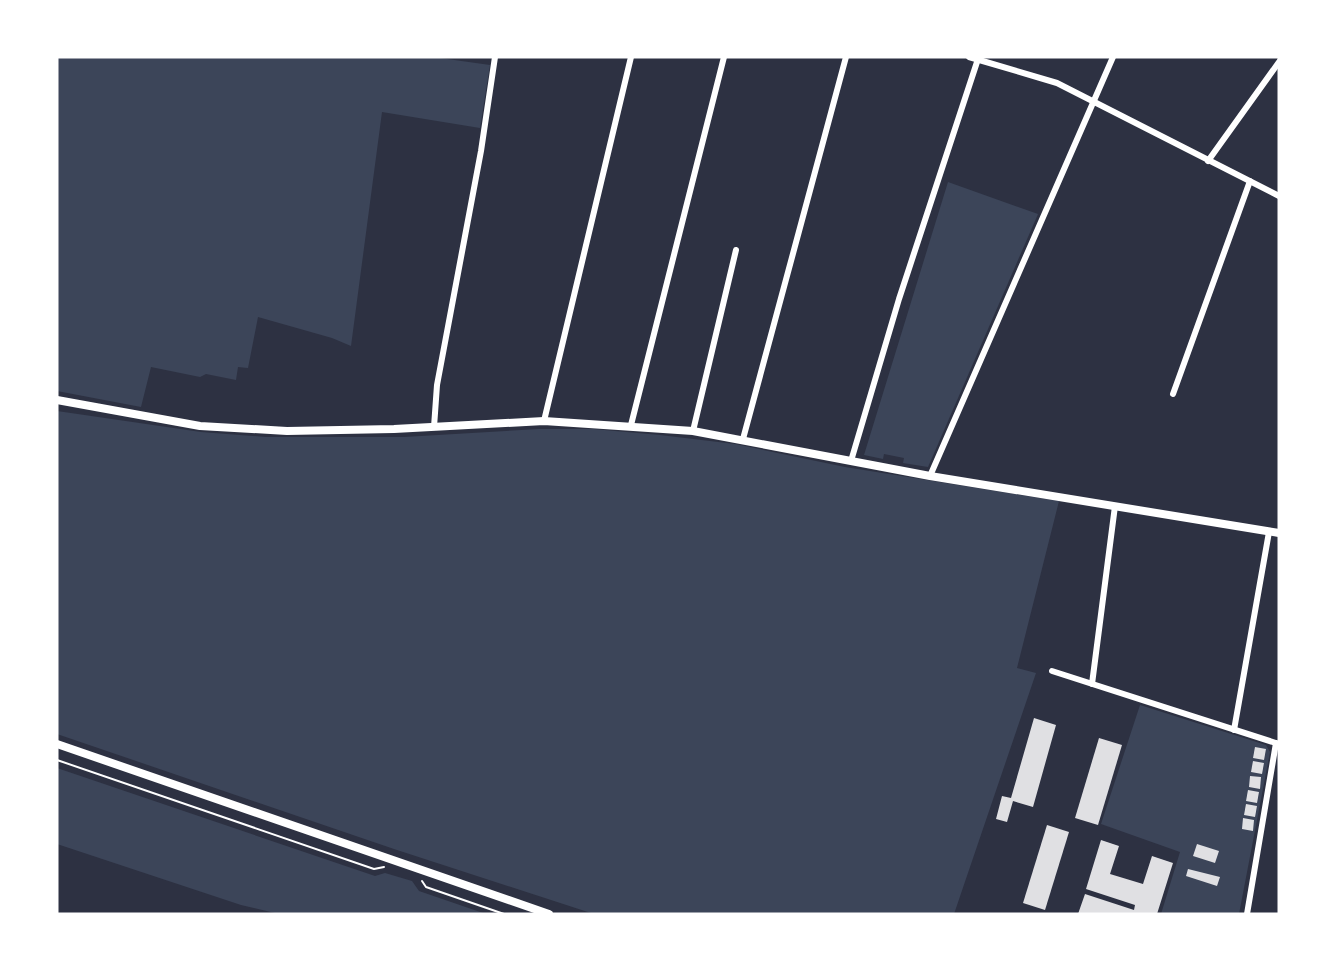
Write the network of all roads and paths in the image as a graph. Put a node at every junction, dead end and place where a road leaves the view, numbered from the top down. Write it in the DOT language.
graph roads {
  1 [pos="495,57"];
  2 [pos="631,57"];
  3 [pos="724,57"];
  4 [pos="846,57"];
  5 [pos="969,57"];
  6 [pos="1113,57"];
  7 [pos="978,59"];
  8 [pos="992,60"];
  9 [pos="1279,62"];
  10 [pos="1093,102"];
  11 [pos="1209,160"];
  12 [pos="1250,181"];
  13 [pos="1279,196"];
  14 [pos="736,250"];
  15 [pos="1173,394"];
  16 [pos="57,400"];
  17 [pos="543,421"];
  18 [pos="631,425"];
  19 [pos="434,427"];
  20 [pos="693,431"];
  21 [pos="743,439"];
  22 [pos="851,460"];
  23 [pos="930,476"];
  24 [pos="1115,506"];
  25 [pos="1269,532"];
  26 [pos="1279,533"];
  27 [pos="1052,671"];
  28 [pos="1092,684"];
  29 [pos="1234,730"];
  30 [pos="57,744"];
  31 [pos="1278,744"];
  32 [pos="57,760"];
  33 [pos="386,867"];
  34 [pos="419,878"];
  35 [pos="504,914"];
  36 [pos="549,914"];
  37 [pos="1247,914"];
  1 -- 19 [label="street"];
  2 -- 17 [label="street"];
  3 -- 18 [label="street"];
  4 -- 21 [label="street"];
  5 -- 7 [label="street"];
  6 -- 10 [label="street"];
  7 -- 8 [label="street"];
  7 -- 22 [label="street"];
  8 -- 10 [label="street"];
  9 -- 11 [label="street"];
  10 -- 11 [label="street"];
  10 -- 23 [label="street"];
  11 -- 12 [label="street"];
  12 -- 13 [label="street"];
  12 -- 15 [label="street"];
  14 -- 20 [label="street"];
  16 -- 19 [label="street"];
  17 -- 18 [label="street"];
  17 -- 19 [label="street"];
  18 -- 20 [label="street"];
  20 -- 21 [label="street"];
  21 -- 22 [label="street"];
  22 -- 23 [label="street"];
  23 -- 24 [label="street"];
  24 -- 25 [label="street"];
  24 -- 28 [label="street"];
  25 -- 26 [label="street"];
  25 -- 29 [label="street"];
  27 -- 28 [label="street"];
  28 -- 29 [label="street"];
  29 -- 31 [label="street"];
  30 -- 36 [label="main road"];
  31 -- 37 [label="street"];
  32 -- 33 [label="path"];
  34 -- 35 [label="path"];
}
